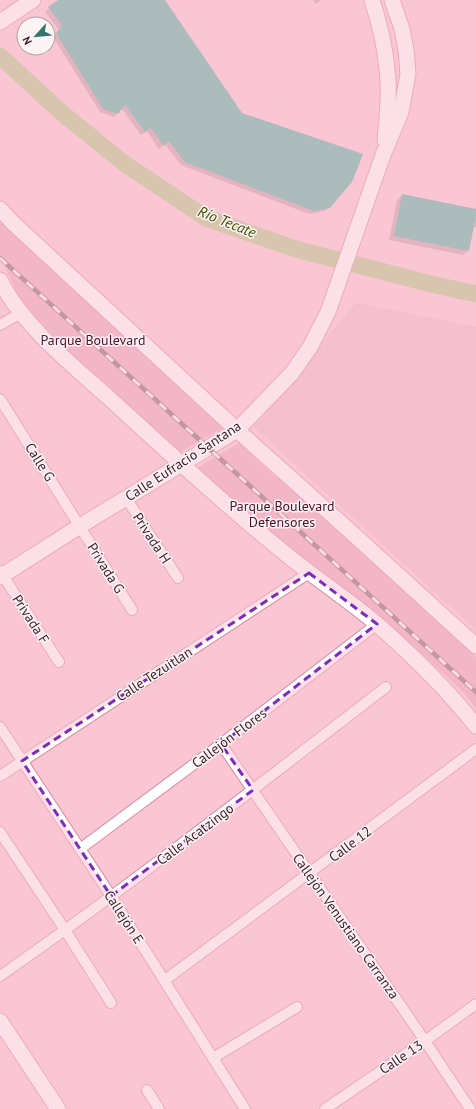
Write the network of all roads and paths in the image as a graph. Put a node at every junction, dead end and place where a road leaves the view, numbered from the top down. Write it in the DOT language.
graph roads {
  1 [pos="33,0"];
  2 [pos="372,0"];
  3 [pos="392,0"];
  4 [pos="0,21"];
  5 [pos="383,154"];
  6 [pos="0,209"];
  7 [pos="0,280"];
  8 [pos="22,313"];
  9 [pos="0,325"];
  10 [pos="0,398"];
  11 [pos="236,430"];
  12 [pos="181,465"];
  13 [pos="126,498"];
  14 [pos="80,526"];
  15 [pos="309,573"];
  16 [pos="1,574"];
  17 [pos="178,578"];
  18 [pos="132,610"];
  19 [pos="377,624"];
  20 [pos="476,646"];
  21 [pos="58,662"];
  22 [pos="386,687"];
  23 [pos="476,726"];
  24 [pos="0,727"];
  25 [pos="221,744"];
  26 [pos="476,749"];
  27 [pos="22,761"];
  28 [pos="0,776"];
  29 [pos="253,790"];
  30 [pos="0,832"];
  31 [pos="80,849"];
  32 [pos="309,874"];
  33 [pos="112,896"];
  34 [pos="65,930"];
  35 [pos="0,976"];
  36 [pos="165,980"];
  37 [pos="111,1003"];
  38 [pos="476,1004"];
  39 [pos="297,1007"];
  40 [pos="0,1021"];
  41 [pos="425,1041"];
  42 [pos="213,1058"];
  43 [pos="147,1090"];
  44 [pos="58,1109"];
  45 [pos="160,1109"];
  46 [pos="245,1109"];
  47 [pos="325,1109"];
  48 [pos="470,1109"];
  1 -- 4 [label="main road"];
  2 -- 5 [label="main road"];
  3 -- 5 [label="main road"];
  5 -- 11 [label="main road, Calle Eufracio Santana"];
  6 -- 11 [label="main road"];
  7 -- 8 [label="main road"];
  8 -- 9 [label="street"];
  8 -- 12 [label="main road"];
  10 -- 14 [label="street, Calle G"];
  11 -- 12 [label="main road, Calle Eufracio Santana"];
  11 -- 20 [label="main road"];
  12 -- 13 [label="main road, Calle Eufracio Santana"];
  12 -- 15 [label="main road"];
  13 -- 14 [label="main road, Calle Eufracio Santana"];
  13 -- 17 [label="street, Privada H"];
  14 -- 16 [label="main road, Calle Eufracio Santana"];
  14 -- 18 [label="street, Privada G"];
  15 -- 19 [label="main road"];
  15 -- 27 [label="street, Calle Tezuitlan"];
  16 -- 21 [label="street, Privada F"];
  19 -- 23 [label="main road"];
  19 -- 25 [label="street, Callejón Flores"];
  22 -- 29 [label="street, Calle Acatzingo"];
  24 -- 27 [label="street, Callejón E"];
  25 -- 29 [label="street, Callejón Venustiano Carranza"];
  25 -- 31 [label="street, Callejón Flores"];
  26 -- 32 [label="street, Calle 12"];
  27 -- 28 [label="street, Calle Tezuitlan"];
  27 -- 31 [label="street, Callejón E"];
  29 -- 32 [label="street, Callejón Venustiano Carranza"];
  29 -- 33 [label="street, Calle Acatzingo"];
  30 -- 34 [label="street"];
  31 -- 33 [label="street, Callejón E"];
  32 -- 36 [label="street, Calle 12"];
  32 -- 41 [label="street, Callejón Venustiano Carranza"];
  33 -- 34 [label="street, Calle Acatzingo"];
  33 -- 36 [label="street, Callejón E"];
  34 -- 35 [label="street, Calle Acatzingo"];
  34 -- 37 [label="street"];
  36 -- 42 [label="street, Callejón E"];
  38 -- 41 [label="street, Calle 13"];
  39 -- 42 [label="street"];
  40 -- 44 [label="main road"];
  41 -- 47 [label="street, Calle 13"];
  41 -- 48 [label="street, Callejón Venustiano Carranza"];
  42 -- 46 [label="street, Callejón E"];
  43 -- 45 [label="street"];
}
